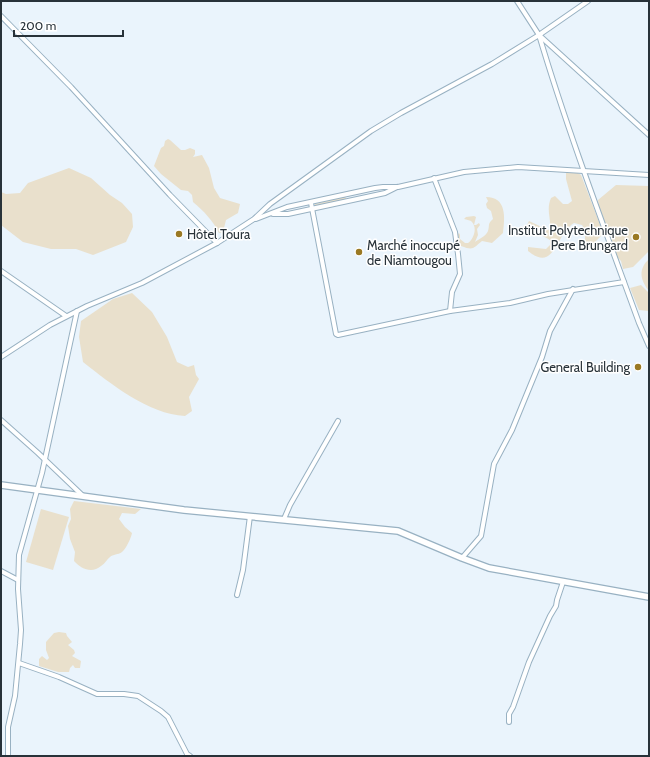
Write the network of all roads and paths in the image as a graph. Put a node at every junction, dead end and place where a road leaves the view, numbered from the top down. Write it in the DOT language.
graph roads {
  1 [pos="517,1"];
  2 [pos="588,1"];
  3 [pos="1,16"];
  4 [pos="539,35"];
  5 [pos="649,135"];
  6 [pos="583,172"];
  7 [pos="649,175"];
  8 [pos="434,178"];
  9 [pos="398,186"];
  10 [pos="375,188"];
  11 [pos="348,195"];
  12 [pos="376,195"];
  13 [pos="349,201"];
  14 [pos="311,203"];
  15 [pos="312,209"];
  16 [pos="271,214"];
  17 [pos="254,219"];
  18 [pos="218,243"];
  19 [pos="1,270"];
  20 [pos="624,282"];
  21 [pos="573,290"];
  22 [pos="77,311"];
  23 [pos="450,311"];
  24 [pos="66,316"];
  25 [pos="649,346"];
  26 [pos="1,357"];
  27 [pos="1,420"];
  28 [pos="338,421"];
  29 [pos="44,459"];
  30 [pos="1,485"];
  31 [pos="37,491"];
  32 [pos="83,496"];
  33 [pos="250,516"];
  34 [pos="284,519"];
  35 [pos="462,558"];
  36 [pos="1,572"];
  37 [pos="18,580"];
  38 [pos="563,582"];
  39 [pos="237,595"];
  40 [pos="649,597"];
  41 [pos="19,663"];
  42 [pos="509,722"];
  43 [pos="8,756"];
  44 [pos="190,756"];
  1 -- 4 [label="street"];
  2 -- 4 [label="street"];
  3 -- 18 [label="street"];
  4 -- 5 [label="street"];
  4 -- 6 [label="street"];
  4 -- 17 [label="street"];
  6 -- 7 [label="street"];
  6 -- 8 [label="street"];
  6 -- 20 [label="street"];
  8 -- 9 [label="street"];
  8 -- 23 [label="street"];
  9 -- 10 [label="street"];
  9 -- 12 [label="street"];
  10 -- 11 [label="street"];
  10 -- 12 [label="street"];
  11 -- 13 [label="street"];
  11 -- 14 [label="street"];
  12 -- 13 [label="street"];
  13 -- 15 [label="street"];
  14 -- 15 [label="street"];
  14 -- 16 [label="street"];
  15 -- 16 [label="street"];
  15 -- 23 [label="street"];
  16 -- 17 [label="street"];
  17 -- 18 [label="street"];
  18 -- 22 [label="street"];
  19 -- 24 [label="street"];
  20 -- 21 [label="street"];
  20 -- 25 [label="street"];
  21 -- 23 [label="street"];
  21 -- 35 [label="street"];
  22 -- 24 [label="street"];
  22 -- 29 [label="street"];
  24 -- 26 [label="street"];
  27 -- 29 [label="street"];
  28 -- 34 [label="street"];
  29 -- 31 [label="street"];
  29 -- 32 [label="street"];
  30 -- 31 [label="main road"];
  31 -- 32 [label="main road"];
  31 -- 37 [label="street"];
  32 -- 33 [label="main road"];
  33 -- 34 [label="main road"];
  33 -- 39 [label="street"];
  34 -- 35 [label="main road"];
  35 -- 38 [label="main road"];
  36 -- 37 [label="street"];
  37 -- 41 [label="street"];
  38 -- 40 [label="main road"];
  38 -- 42 [label="street"];
  41 -- 43 [label="street"];
  41 -- 44 [label="street"];
}
